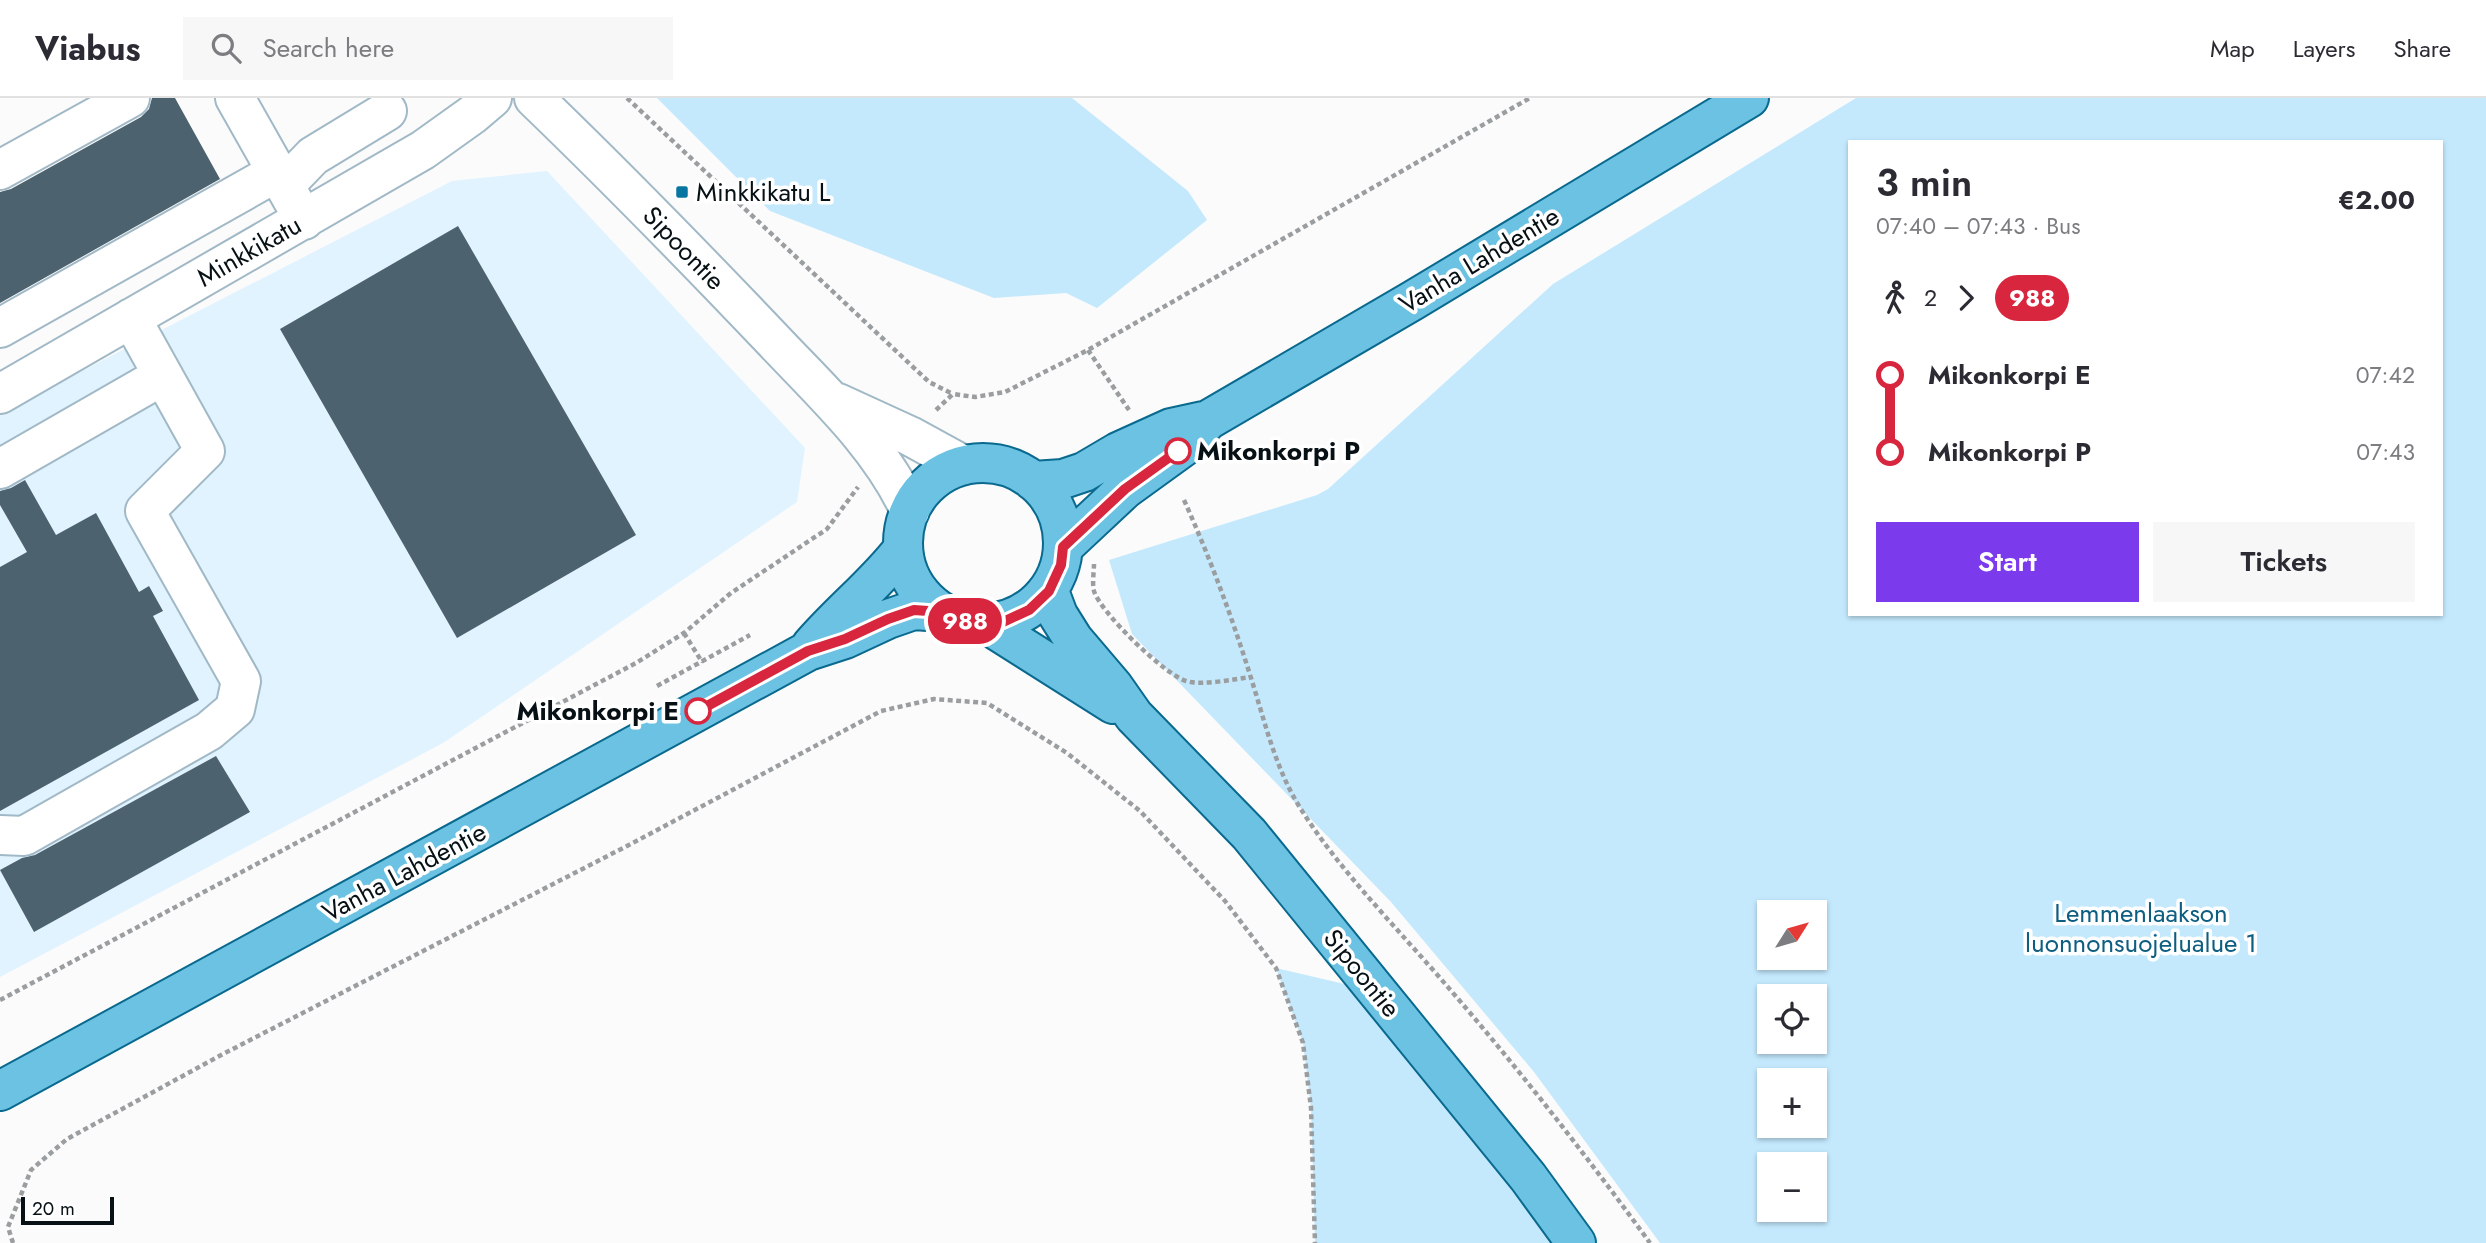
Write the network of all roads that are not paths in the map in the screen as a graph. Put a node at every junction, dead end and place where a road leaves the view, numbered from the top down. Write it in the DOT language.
graph roads {
  1 [pos="130,98"];
  2 [pos="235,98"];
  3 [pos="492,98"];
  4 [pos="534,98"];
  5 [pos="1741,100"];
  6 [pos="387,111"];
  7 [pos="0,170"];
  8 [pos="281,178"];
  9 [pos="304,220"];
  10 [pos="131,318"];
  11 [pos="0,328"];
  12 [pos="162,376"];
  13 [pos="1,390"];
  14 [pos="833,400"];
  15 [pos="1208,420"];
  16 [pos="963,465"];
  17 [pos="0,469"];
  18 [pos="1033,481"];
  19 [pos="910,511"];
  20 [pos="902,550"];
  21 [pos="1078,555"];
  22 [pos="1049,591"];
  23 [pos="942,612"];
  24 [pos="985,623"];
  25 [pos="808,651"];
  26 [pos="1134,716"];
  27 [pos="0,835"];
  28 [pos="0,1091"];
  29 [pos="1576,1243"];
  1 -- 7 [label="street"];
  2 -- 8 [label="street"];
  3 -- 9 [label="street, Minkkikatu"];
  4 -- 14 [label="street, Sipoontie"];
  5 -- 15 [label="main road, Vanha Lahdentie"];
  6 -- 8 [label="street"];
  8 -- 9 [label="street"];
  8 -- 11 [label="street"];
  9 -- 10 [label="street, Minkkikatu"];
  10 -- 12 [label="street"];
  10 -- 13 [label="street, Minkkikatu"];
  12 -- 17 [label="street"];
  12 -- 27 [label="street"];
  14 -- 16 [label="street, Sipoontie"];
  14 -- 19 [label="street, Sipoontie"];
  15 -- 18 [label="main road, Vanha Lahdentie"];
  15 -- 21 [label="main road, Vanha Lahdentie"];
  16 -- 18 [label="main road"];
  16 -- 19 [label="main road"];
  18 -- 21 [label="main road"];
  19 -- 20 [label="main road"];
  20 -- 23 [label="main road"];
  20 -- 25 [label="main road, Vanha Lahdentie"];
  21 -- 22 [label="main road"];
  22 -- 24 [label="main road"];
  22 -- 26 [label="main road, Sipoontie"];
  23 -- 24 [label="main road"];
  23 -- 25 [label="main road, Vanha Lahdentie"];
  24 -- 26 [label="main road, Sipoontie"];
  25 -- 28 [label="main road, Vanha Lahdentie"];
  26 -- 29 [label="main road, Sipoontie"];
}
